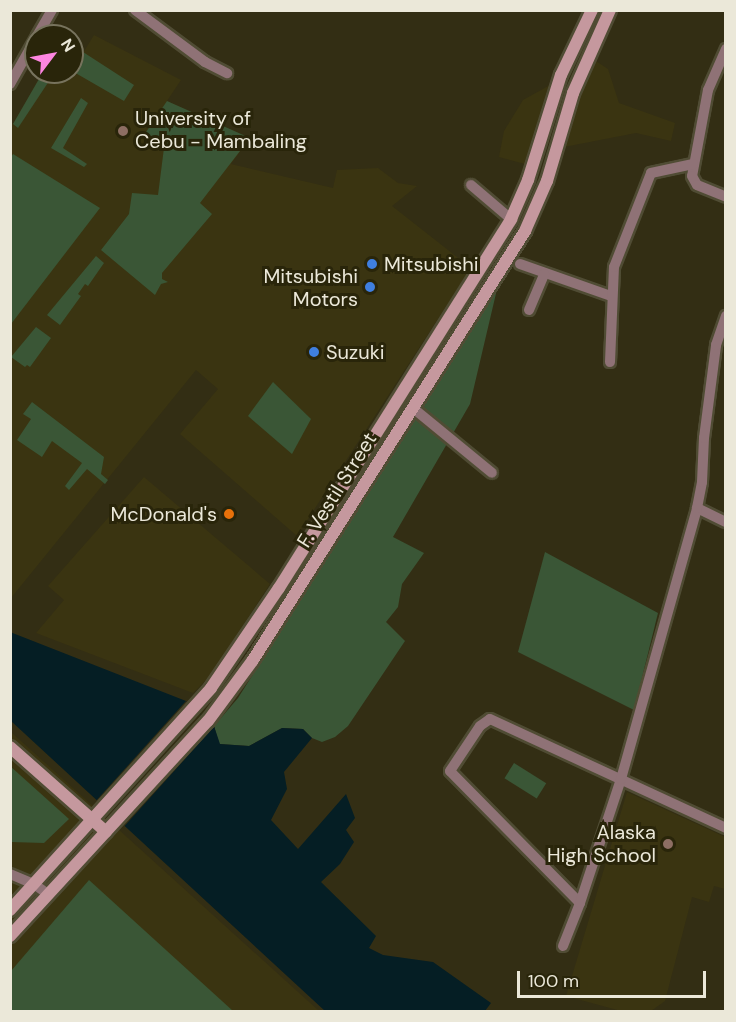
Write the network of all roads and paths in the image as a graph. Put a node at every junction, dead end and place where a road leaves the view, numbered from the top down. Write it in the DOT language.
graph roads {
  1 [pos="52,10"];
  2 [pos="135,10"];
  3 [pos="592,10"];
  4 [pos="610,10"];
  5 [pos="44,24"];
  6 [pos="726,49"];
  7 [pos="24,60"];
  8 [pos="226,73"];
  9 [pos="10,84"];
  10 [pos="693,164"];
  11 [pos="471,185"];
  12 [pos="726,197"];
  13 [pos="511,219"];
  14 [pos="520,264"];
  15 [pos="543,273"];
  16 [pos="611,296"];
  17 [pos="529,310"];
  18 [pos="726,316"];
  19 [pos="610,362"];
  20 [pos="413,408"];
  21 [pos="492,473"];
  22 [pos="697,508"];
  23 [pos="726,522"];
  24 [pos="10,747"];
  25 [pos="621,779"];
  26 [pos="92,819"];
  27 [pos="726,828"];
  28 [pos="106,832"];
  29 [pos="10,874"];
  30 [pos="34,884"];
  31 [pos="48,894"];
  32 [pos="580,903"];
  33 [pos="10,910"];
  34 [pos="10,936"];
  35 [pos="563,946"];
  1 -- 5 [label="street"];
  2 -- 8 [label="street"];
  3 -- 13 [label="main road, F. Vestil Street"];
  4 -- 20 [label="main road, F. Vestil Street"];
  6 -- 10 [label="street"];
  7 -- 9 [label="street"];
  10 -- 12 [label="street"];
  10 -- 16 [label="street"];
  11 -- 13 [label="street"];
  13 -- 26 [label="main road, F. Vestil Street"];
  14 -- 15 [label="street"];
  15 -- 16 [label="street"];
  15 -- 17 [label="street"];
  16 -- 19 [label="street"];
  18 -- 22 [label="street"];
  20 -- 21 [label="street"];
  20 -- 28 [label="main road, F. Vestil Street"];
  22 -- 23 [label="street"];
  22 -- 25 [label="street"];
  24 -- 26 [label="main road"];
  25 -- 27 [label="street"];
  25 -- 32 [label="street"];
  25 -- 32 [label="street"];
  26 -- 28 [label="main road"];
  26 -- 30 [label="main road, F. Vestil Street"];
  28 -- 31 [label="main road, F. Vestil Street"];
  29 -- 30 [label="street"];
  30 -- 31 [label="street"];
  30 -- 33 [label="main road, F. Vestil Street"];
  31 -- 34 [label="main road, F. Vestil Street"];
  32 -- 35 [label="street"];
}
